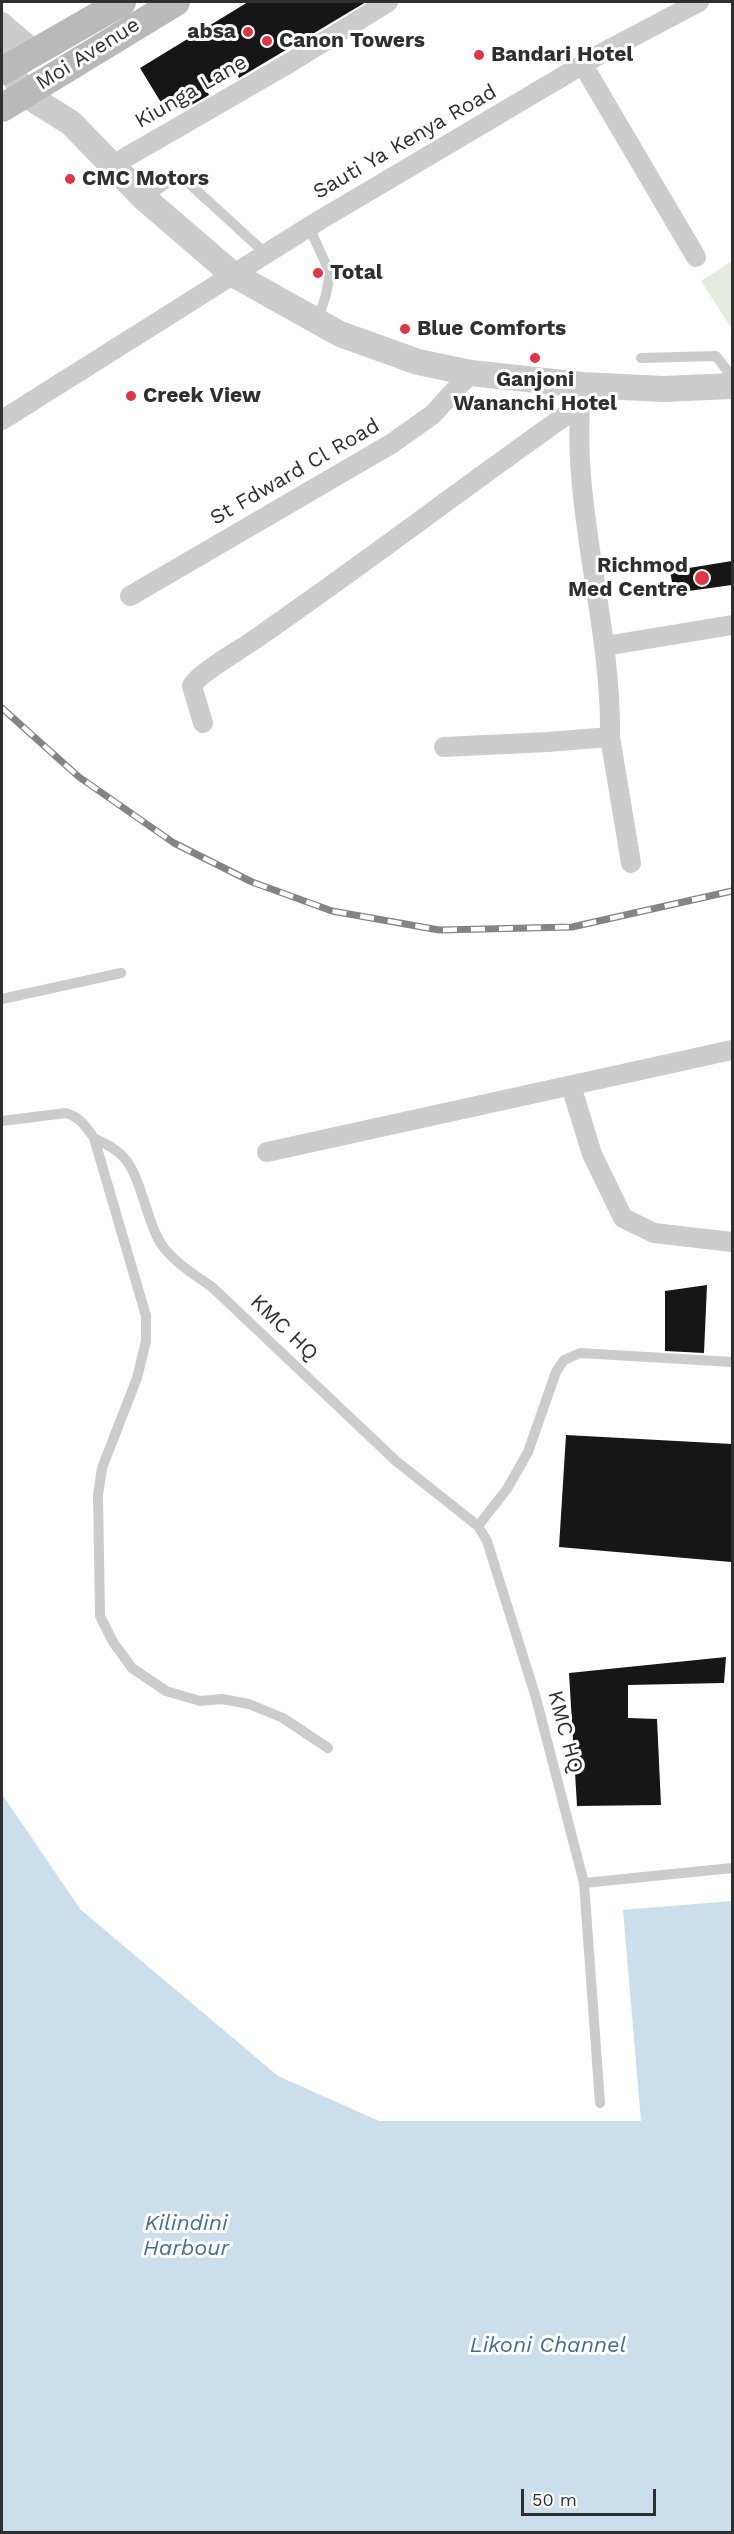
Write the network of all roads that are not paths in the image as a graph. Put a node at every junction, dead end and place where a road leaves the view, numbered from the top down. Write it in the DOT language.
graph roads {
  1 [pos="122,2"];
  2 [pos="176,2"];
  3 [pos="388,2"];
  4 [pos="699,2"];
  5 [pos="2,22"];
  6 [pos="36,51"];
  7 [pos="583,65"];
  8 [pos="5,69"];
  9 [pos="52,76"];
  10 [pos="13,101"];
  11 [pos="71,123"];
  12 [pos="111,166"];
  13 [pos="145,199"];
  14 [pos="309,226"];
  15 [pos="265,253"];
  16 [pos="696,257"];
  17 [pos="231,273"];
  18 [pos="317,322"];
  19 [pos="640,358"];
  20 [pos="471,373"];
  21 [pos="732,376"];
  22 [pos="732,386"];
  23 [pos="580,396"];
  24 [pos="2,420"];
  25 [pos="130,596"];
  26 [pos="732,625"];
  27 [pos="605,646"];
  28 [pos="203,723"];
  29 [pos="610,737"];
  30 [pos="444,747"];
  31 [pos="631,863"];
  32 [pos="121,973"];
  33 [pos="2,999"];
  34 [pos="732,1050"];
  35 [pos="571,1086"];
  36 [pos="2,1121"];
  37 [pos="94,1138"];
  38 [pos="267,1152"];
  39 [pos="732,1242"];
  40 [pos="732,1362"];
  41 [pos="478,1526"];
  42 [pos="328,1748"];
  43 [pos="732,1868"];
  44 [pos="584,1883"];
  45 [pos="600,2103"];
  1 -- 6 [label="main road, Moi Avenue"];
  2 -- 9 [label="main road, Moi Avenue"];
  3 -- 12 [label="street, Kiunga Lane"];
  4 -- 7 [label="street, Sauti Ya Kenya Road"];
  5 -- 6 [label="street"];
  5 -- 8 [label="street"];
  6 -- 8 [label="main road, Moi Avenue"];
  6 -- 9 [label="street"];
  7 -- 14 [label="street, Sauti Ya Kenya Road"];
  7 -- 16 [label="street"];
  8 -- 10 [label="street"];
  9 -- 10 [label="main road, Moi Avenue"];
  9 -- 11 [label="street"];
  10 -- 11 [label="street"];
  11 -- 12 [label="street"];
  12 -- 13 [label="street"];
  13 -- 15 [label="lane"];
  13 -- 17 [label="street"];
  14 -- 15 [label="street, Sauti Ya Kenya Road"];
  14 -- 18 [label="lane"];
  15 -- 17 [label="street, Sauti Ya Kenya Road"];
  17 -- 18 [label="street"];
  17 -- 24 [label="street, Sauti Ya Kenya Road"];
  18 -- 20 [label="street"];
  19 -- 21 [label="lane"];
  20 -- 23 [label="street"];
  20 -- 25 [label="street, St Fdward Cl Road"];
  22 -- 23 [label="street"];
  23 -- 27 [label="street"];
  23 -- 28 [label="street"];
  26 -- 27 [label="street"];
  27 -- 29 [label="street"];
  29 -- 30 [label="street"];
  29 -- 31 [label="street"];
  32 -- 33 [label="lane"];
  34 -- 35 [label="street"];
  35 -- 38 [label="street"];
  35 -- 39 [label="street"];
  36 -- 37 [label="lane"];
  37 -- 41 [label="lane, KMC HQ"];
  37 -- 42 [label="lane"];
  40 -- 41 [label="lane"];
  41 -- 44 [label="lane, KMC HQ"];
  43 -- 44 [label="lane"];
  44 -- 45 [label="lane, KMC HQ"];
}
